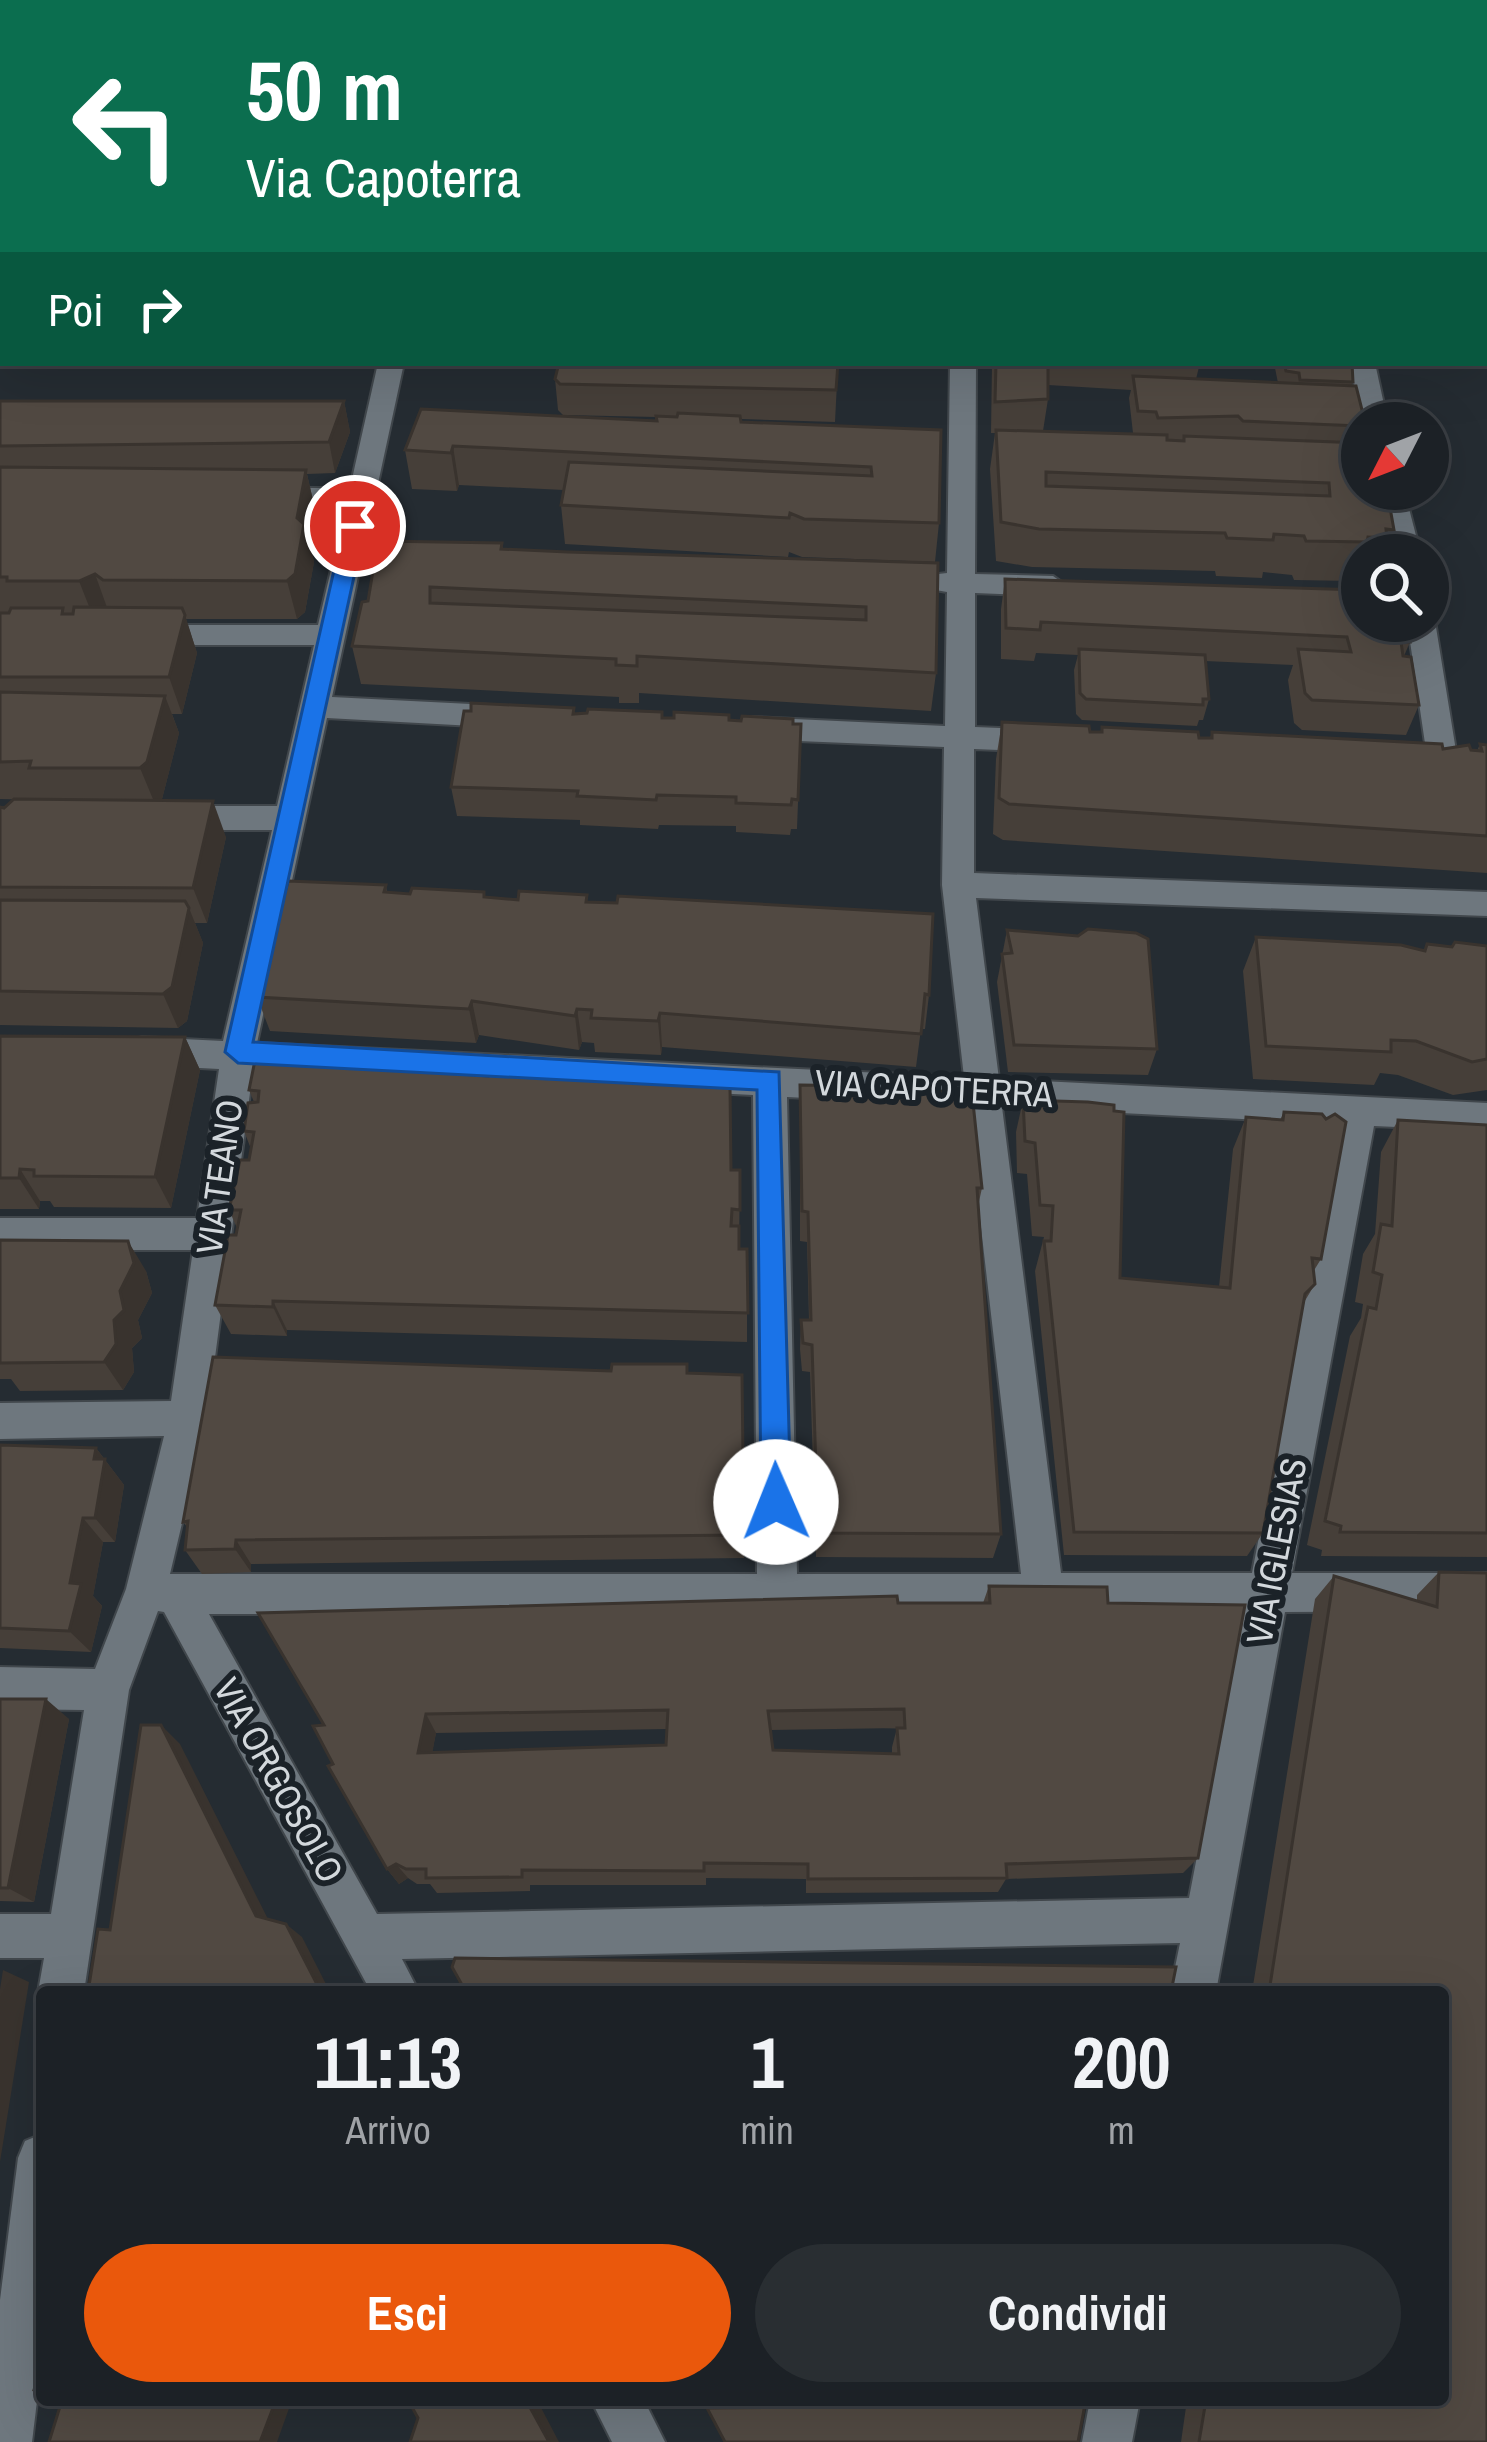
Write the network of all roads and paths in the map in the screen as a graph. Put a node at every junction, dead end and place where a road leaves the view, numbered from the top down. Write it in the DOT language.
graph roads {
  1 [pos="391,366"];
  2 [pos="963,366"];
  3 [pos="1363,366"];
  4 [pos="1370,402"];
  5 [pos="226,496"];
  6 [pos="361,497"];
  7 [pos="916,580"];
  8 [pos="963,583"];
  9 [pos="1081,588"];
  10 [pos="117,634"];
  11 [pos="328,635"];
  12 [pos="1424,642"];
  13 [pos="312,707"];
  14 [pos="544,718"];
  15 [pos="729,727"];
  16 [pos="961,738"];
  17 [pos="1075,742"];
  18 [pos="1442,757"];
  19 [pos="134,818"];
  20 [pos="291,818"];
  21 [pos="958,885"];
  22 [pos="1487,904"];
  23 [pos="119,1050"];
  24 [pos="238,1052"];
  25 [pos="770,1080"];
  26 [pos="984,1091"];
  27 [pos="1359,1111"];
  28 [pos="1487,1117"];
  29 [pos="0,1234"];
  30 [pos="210,1234"];
  31 [pos="188,1418"];
  32 [pos="0,1421"];
  33 [pos="161,1592"];
  34 [pos="1487,1592"];
  35 [pos="1268,1593"];
  36 [pos="777,1596"];
  37 [pos="1044,1596"];
  38 [pos="0,1688"];
  39 [pos="108,1690"];
  40 [pos="1206,1920"];
  41 [pos="0,1936"];
  42 [pos="68,1936"];
  43 [pos="367,1937"];
  44 [pos="62,1986"];
  45 [pos="393,1986"];
  46 [pos="1193,1986"];
  47 [pos="36,2184"];
  48 [pos="14,2281"];
  49 [pos="619,2406"];
  50 [pos="1114,2406"];
  51 [pos="7,2442"];
  52 [pos="640,2442"];
  53 [pos="1107,2442"];
  1 -- 6 [label="street, VIA TEANO"];
  2 -- 8 [label="street"];
  3 -- 4 [label="street"];
  5 -- 6 [label="street"];
  6 -- 11 [label="street, VIA TEANO"];
  7 -- 8 [label="street"];
  8 -- 9 [label="street"];
  8 -- 16 [label="street"];
  10 -- 11 [label="street"];
  11 -- 13 [label="street, VIA TEANO"];
  12 -- 18 [label="street"];
  13 -- 14 [label="street"];
  13 -- 20 [label="street, VIA TEANO"];
  15 -- 16 [label="street"];
  16 -- 17 [label="street"];
  16 -- 21 [label="street"];
  19 -- 20 [label="street"];
  20 -- 24 [label="street, VIA TEANO"];
  21 -- 22 [label="street"];
  21 -- 26 [label="street"];
  23 -- 24 [label="street, VIA CAPOTERRA"];
  24 -- 25 [label="street, VIA CAPOTERRA"];
  24 -- 30 [label="street, VIA TEANO"];
  25 -- 26 [label="street, VIA CAPOTERRA"];
  25 -- 36 [label="street"];
  26 -- 27 [label="street, VIA CAPOTERRA"];
  26 -- 37 [label="street"];
  27 -- 28 [label="street, VIA CAPOTERRA"];
  27 -- 35 [label="street, VIA IGLESIAS"];
  29 -- 30 [label="street"];
  30 -- 31 [label="street, VIA TEANO"];
  31 -- 32 [label="street"];
  31 -- 33 [label="street, VIA TEANO"];
  33 -- 36 [label="street"];
  33 -- 39 [label="street, VIA TEANO"];
  33 -- 43 [label="street, VIA ORGOSOLO"];
  34 -- 35 [label="street"];
  35 -- 37 [label="street"];
  35 -- 40 [label="street, VIA IGLESIAS"];
  36 -- 37 [label="street"];
  38 -- 39 [label="street"];
  39 -- 42 [label="street, VIA TEANO"];
  40 -- 43 [label="street"];
  40 -- 46 [label="street, VIA IGLESIAS"];
  41 -- 42 [label="street"];
  42 -- 44 [label="street, VIA TEANO"];
  43 -- 45 [label="street, VIA ORGOSOLO"];
  47 -- 48 [label="street"];
  48 -- 51 [label="street"];
  49 -- 52 [label="street"];
  50 -- 53 [label="street"];
}
